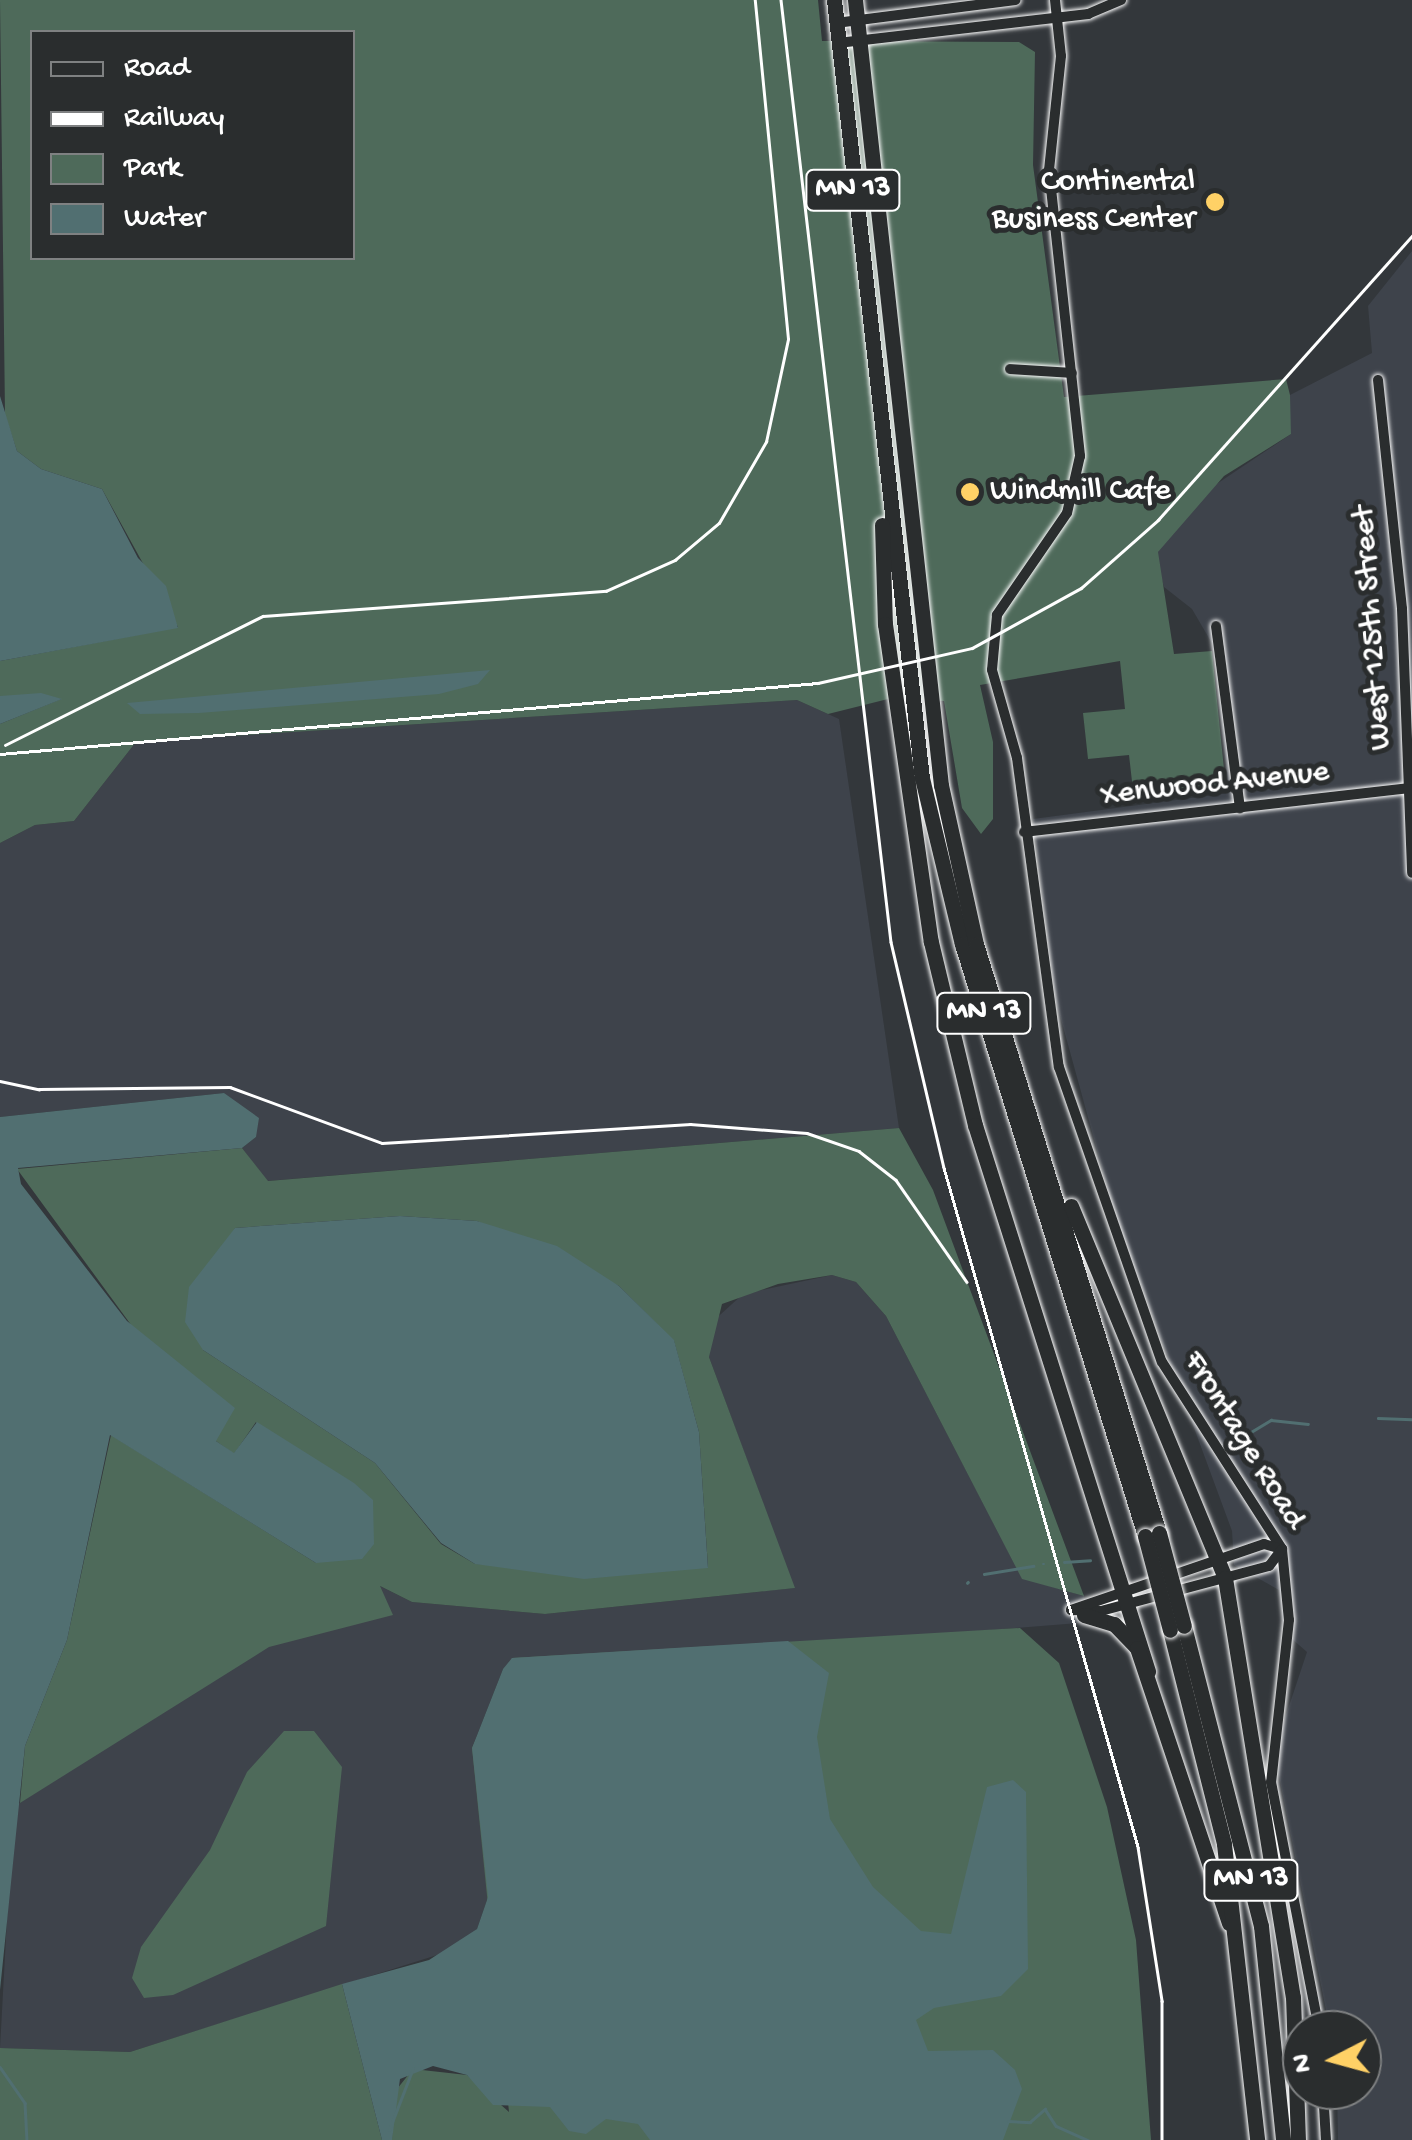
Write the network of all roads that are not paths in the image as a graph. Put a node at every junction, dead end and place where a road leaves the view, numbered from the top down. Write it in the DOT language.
graph roads {
  1 [pos="834,0"];
  2 [pos="855,0"];
  3 [pos="1016,0"];
  4 [pos="1055,0"];
  5 [pos="1121,0"];
  6 [pos="1056,17"];
  7 [pos="858,20"];
  8 [pos="836,23"];
  9 [pos="859,39"];
  10 [pos="838,42"];
  11 [pos="1010,369"];
  12 [pos="1072,373"];
  13 [pos="1378,380"];
  14 [pos="884,476"];
  15 [pos="1216,626"];
  16 [pos="1411,789"];
  17 [pos="1240,808"];
  18 [pos="1024,832"];
  19 [pos="1412,873"];
  20 [pos="1042,1142"];
  21 [pos="1152,1534"];
  22 [pos="1282,1549"];
  23 [pos="1217,1557"];
  24 [pos="1225,1578"];
  25 [pos="1123,1585"];
  26 [pos="1129,1605"];
  27 [pos="1084,1615"];
  28 [pos="1177,1628"];
  29 [pos="1148,1671"];
  30 [pos="1239,1948"];
  31 [pos="1315,2010"];
  32 [pos="1324,2110"];
  33 [pos="1257,2140"];
  34 [pos="1283,2140"];
  35 [pos="1298,2140"];
  36 [pos="1326,2140"];
  1 -- 8 [label="highway, MN 13"];
  2 -- 7 [label="highway, MN 13"];
  3 -- 7 [label="street"];
  4 -- 6 [label="street, Frontage Road"];
  5 -- 6 [label="street"];
  6 -- 9 [label="street"];
  6 -- 12 [label="street, Frontage Road"];
  7 -- 8 [label="street"];
  7 -- 9 [label="highway, MN 13"];
  8 -- 10 [label="highway, MN 13"];
  9 -- 10 [label="street"];
  9 -- 20 [label="highway, MN 13"];
  10 -- 14 [label="highway, MN 13"];
  11 -- 12 [label="street"];
  12 -- 18 [label="street, Frontage Road"];
  13 -- 16 [label="street, West 125th Street"];
  14 -- 21 [label="highway, MN 13"];
  14 -- 25 [label="highway"];
  15 -- 17 [label="street"];
  16 -- 17 [label="street, Xenwood Avenue"];
  16 -- 19 [label="street, West 125th Street"];
  17 -- 18 [label="street, Xenwood Avenue"];
  18 -- 22 [label="street, Frontage Road"];
  20 -- 21 [label="highway, MN 13"];
  20 -- 23 [label="highway"];
  21 -- 28 [label="highway, MN 13, bridge"];
  22 -- 23 [label="street"];
  22 -- 24 [label="street"];
  22 -- 31 [label="street, Frontage Road"];
  23 -- 24 [label="highway"];
  23 -- 25 [label="street"];
  24 -- 26 [label="street"];
  24 -- 35 [label="highway"];
  25 -- 26 [label="highway"];
  25 -- 27 [label="street"];
  26 -- 27 [label="street"];
  26 -- 29 [label="highway"];
  27 -- 29 [label="highway"];
  28 -- 30 [label="highway, MN 13"];
  28 -- 34 [label="highway, MN 13"];
  29 -- 30 [label="highway"];
  30 -- 33 [label="highway, MN 13"];
  32 -- 36 [label="street"];
}
